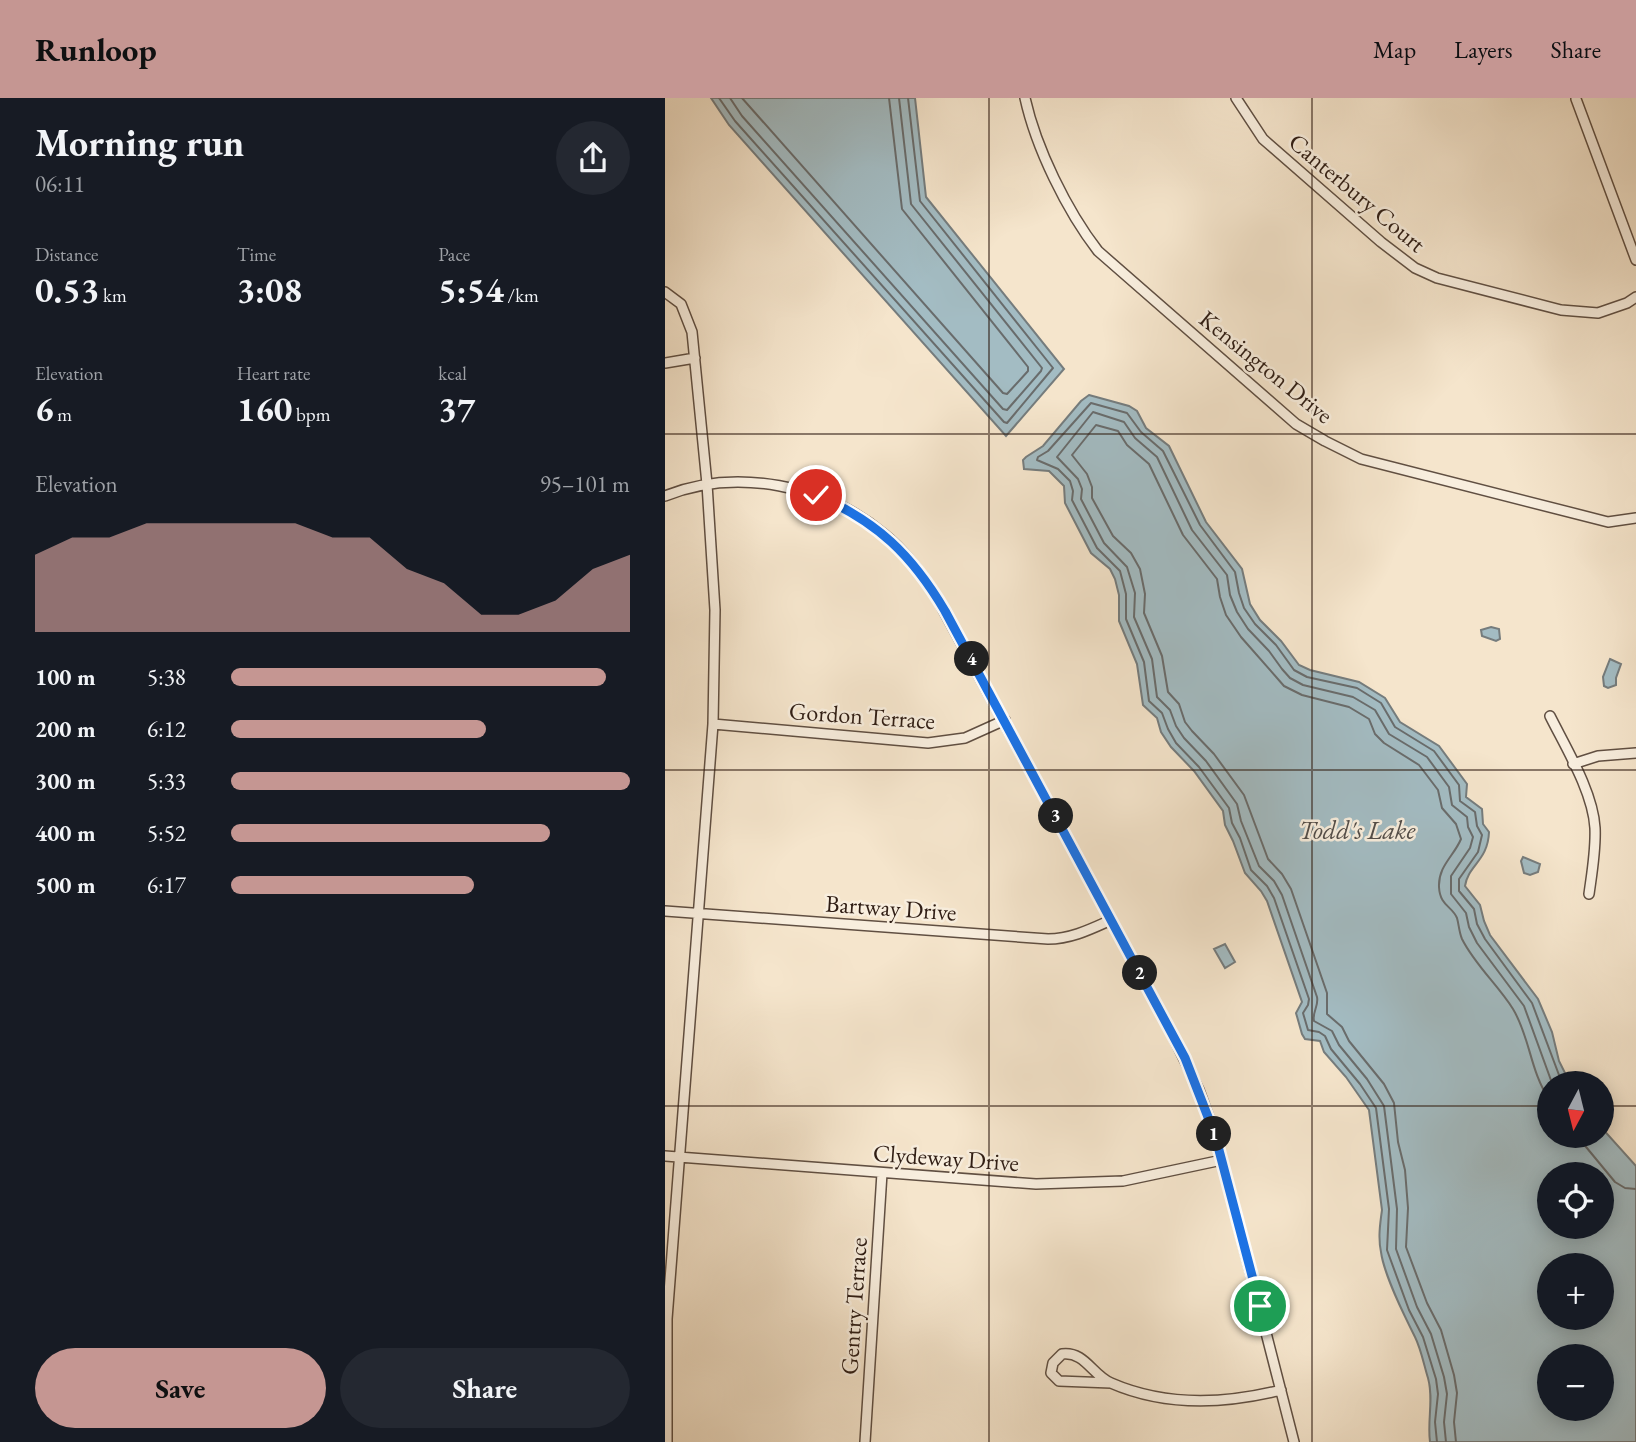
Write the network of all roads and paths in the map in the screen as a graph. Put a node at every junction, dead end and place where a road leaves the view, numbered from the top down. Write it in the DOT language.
graph roads {
  1 [pos="1025,98"];
  2 [pos="1236,98"];
  3 [pos="1576,99"];
  4 [pos="1636,260"];
  5 [pos="665,292"];
  6 [pos="1636,297"];
  7 [pos="695,358"];
  8 [pos="665,363"];
  9 [pos="707,484"];
  10 [pos="665,496"];
  11 [pos="1636,518"];
  12 [pos="1550,716"];
  13 [pos="1005,720"];
  14 [pos="713,724"];
  15 [pos="1636,753"];
  16 [pos="1573,764"];
  17 [pos="1589,894"];
  18 [pos="665,911"];
  19 [pos="697,914"];
  20 [pos="1111,920"];
  21 [pos="665,1156"];
  22 [pos="680,1157"];
  23 [pos="1222,1160"];
  24 [pos="882,1173"];
  25 [pos="1111,1384"];
  26 [pos="1281,1390"];
  27 [pos="667,1442"];
  28 [pos="865,1442"];
  29 [pos="1294,1442"];
  1 -- 11 [label="street, Kensington Drive"];
  2 -- 6 [label="street, Canterbury Court"];
  3 -- 4 [label="street"];
  5 -- 7 [label="street"];
  7 -- 8 [label="street"];
  7 -- 9 [label="street"];
  9 -- 10 [label="street"];
  9 -- 13 [label="street"];
  9 -- 14 [label="street"];
  12 -- 16 [label="street"];
  13 -- 14 [label="street, Gordon Terrace"];
  13 -- 20 [label="street"];
  14 -- 19 [label="street"];
  15 -- 16 [label="street"];
  16 -- 17 [label="street"];
  18 -- 19 [label="street, Bartway Drive"];
  19 -- 20 [label="street, Bartway Drive"];
  19 -- 22 [label="street"];
  20 -- 23 [label="street"];
  21 -- 22 [label="street, Clydeway Drive"];
  22 -- 24 [label="street, Clydeway Drive"];
  22 -- 27 [label="street"];
  23 -- 24 [label="street, Clydeway Drive"];
  23 -- 26 [label="street"];
  24 -- 28 [label="street, Gentry Terrace"];
  25 -- 25 [label="street"];
  25 -- 26 [label="street"];
  26 -- 29 [label="street"];
}
